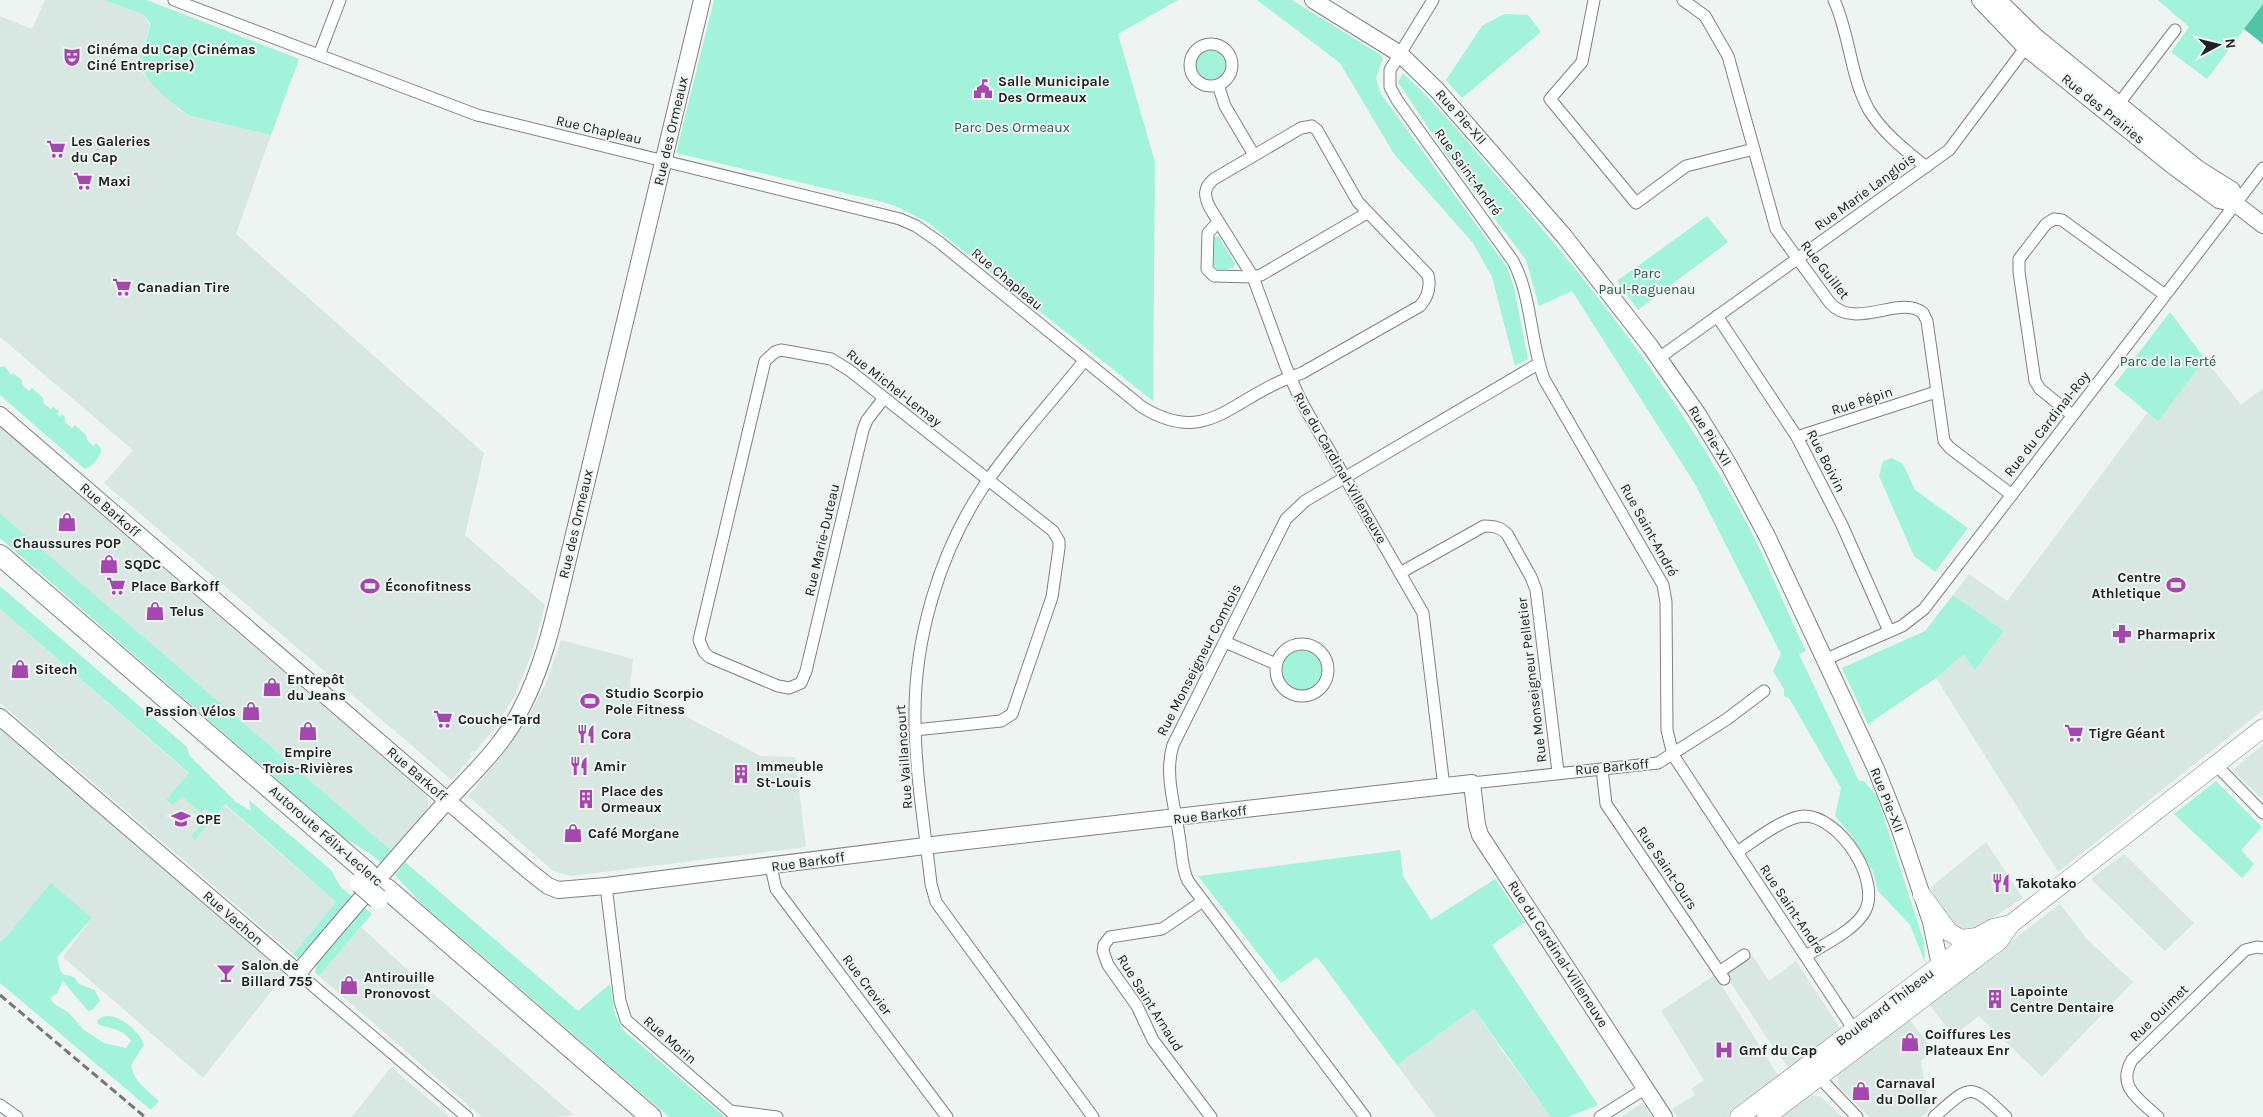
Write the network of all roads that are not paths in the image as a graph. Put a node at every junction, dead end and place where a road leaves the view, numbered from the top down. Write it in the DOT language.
graph roads {
  1 [pos="174,0"];
  2 [pos="340,0"];
  3 [pos="702,0"];
  4 [pos="1313,0"];
  5 [pos="1434,0"];
  6 [pos="1594,0"];
  7 [pos="1683,0"];
  8 [pos="1834,0"];
  9 [pos="1980,0"];
  10 [pos="1998,0"];
  11 [pos="2175,30"];
  12 [pos="2031,42"];
  13 [pos="1400,54"];
  14 [pos="319,55"];
  15 [pos="1218,85"];
  16 [pos="2114,109"];
  17 [pos="1754,149"];
  18 [pos="1254,155"];
  19 [pos="663,161"];
  20 [pos="1926,167"];
  21 [pos="2263,168"];
  22 [pos="2236,204"];
  23 [pos="1367,213"];
  24 [pos="1218,222"];
  25 [pos="2263,225"];
  26 [pos="1797,259"];
  27 [pos="1253,277"];
  28 [pos="2165,295"];
  29 [pos="1718,316"];
  30 [pos="1659,358"];
  31 [pos="1084,361"];
  32 [pos="1538,364"];
  33 [pos="1290,378"];
  34 [pos="1936,392"];
  35 [pos="884,398"];
  36 [pos="0,415"];
  37 [pos="2072,416"];
  38 [pos="1797,437"];
  39 [pos="1344,478"];
  40 [pos="988,480"];
  41 [pos="2012,494"];
  42 [pos="0,555"];
  43 [pos="0,572"];
  44 [pos="1400,573"];
  45 [pos="1890,631"];
  46 [pos="1225,642"];
  47 [pos="1824,660"];
  48 [pos="1276,664"];
  49 [pos="792,687"];
  50 [pos="1764,691"];
  51 [pos="0,717"];
  52 [pos="2263,728"];
  53 [pos="915,730"];
  54 [pos="1673,755"];
  55 [pos="2216,765"];
  56 [pos="1602,769"];
  57 [pos="1558,772"];
  58 [pos="1472,783"];
  59 [pos="1444,787"];
  60 [pos="448,801"];
  61 [pos="2263,813"];
  62 [pos="1176,819"];
  63 [pos="927,846"];
  64 [pos="1737,852"];
  65 [pos="771,867"];
  66 [pos="364,878"];
  67 [pos="606,886"];
  68 [pos="382,894"];
  69 [pos="1922,895"];
  70 [pos="1203,901"];
  71 [pos="2011,924"];
  72 [pos="1977,937"];
  73 [pos="2263,948"];
  74 [pos="1744,955"];
  75 [pos="1806,956"];
  76 [pos="1945,972"];
  77 [pos="298,973"];
  78 [pos="1854,1030"];
  79 [pos="1813,1071"];
  80 [pos="1646,1088"];
  81 [pos="0,1104"];
  82 [pos="734,1114"];
  83 [pos="17,1117"];
  84 [pos="467,1117"];
  85 [pos="631,1117"];
  86 [pos="651,1117"];
  87 [pos="777,1117"];
  88 [pos="947,1117"];
  89 [pos="1093,1117"];
  90 [pos="1211,1117"];
  91 [pos="1365,1117"];
  92 [pos="1600,1117"];
  93 [pos="1664,1117"];
  94 [pos="1739,1117"];
  95 [pos="1766,1117"];
  96 [pos="1856,1117"];
  97 [pos="1934,1117"];
  98 [pos="2006,1117"];
  99 [pos="2158,1117"];
  1 -- 14 [label="street, Rue Chapleau"];
  2 -- 14 [label="street"];
  3 -- 19 [label="street, Rue des Ormeaux"];
  4 -- 13 [label="street, Rue Pie-XII"];
  5 -- 13 [label="street, Rue Saint-André"];
  6 -- 17 [label="street"];
  7 -- 17 [label="street, Rue Guillet"];
  8 -- 20 [label="street"];
  9 -- 12 [label="street, Rue des Prairies"];
  10 -- 12 [label="street, Rue des Prairies"];
  11 -- 16 [label="street"];
  12 -- 16 [label="street, Rue des Prairies"];
  12 -- 20 [label="street, Rue Marie Langlois"];
  13 -- 30 [label="street, Rue Pie-XII"];
  13 -- 32 [label="street, Rue Saint-André"];
  14 -- 19 [label="street, Rue Chapleau"];
  15 -- 18 [label="street"];
  16 -- 22 [label="street, Rue des Prairies"];
  17 -- 26 [label="street, Rue Guillet"];
  18 -- 23 [label="street, Rue Chapleau"];
  18 -- 24 [label="street, Rue Chapleau"];
  19 -- 31 [label="street, Rue Chapleau"];
  19 -- 60 [label="street, Rue des Ormeaux"];
  20 -- 26 [label="street, Rue Marie Langlois"];
  21 -- 22 [label="street, Rue du Cardinal-Roy"];
  22 -- 25 [label="street, Rue des Prairies"];
  22 -- 28 [label="street, Rue du Cardinal-Roy"];
  23 -- 27 [label="street"];
  23 -- 33 [label="street, Rue Chapleau"];
  24 -- 27 [label="street, Rue Chapleau"];
  24 -- 27 [label="street"];
  26 -- 29 [label="street, Rue Marie Langlois"];
  26 -- 34 [label="street, Rue Guillet"];
  27 -- 33 [label="street, Rue du Cardinal-Villeneuve"];
  28 -- 37 [label="street, Rue du Cardinal-Roy"];
  28 -- 37 [label="street"];
  29 -- 30 [label="street, Rue Marie Langlois"];
  29 -- 38 [label="street, Rue Boivin"];
  30 -- 47 [label="street, Rue Pie-XII"];
  31 -- 33 [label="street, Rue Chapleau"];
  31 -- 40 [label="street, Rue Vaillancourt"];
  32 -- 39 [label="street, Rue Monseigneur Comtois"];
  32 -- 54 [label="street, Rue Saint-André"];
  33 -- 39 [label="street, Rue du Cardinal-Villeneuve"];
  34 -- 38 [label="street, Rue Pépin"];
  34 -- 41 [label="street, Rue Guillet"];
  35 -- 40 [label="street, Rue Michel-Lemay"];
  35 -- 49 [label="street, Rue Marie-Duteau"];
  35 -- 49 [label="street, Rue Michel-Lemay"];
  36 -- 60 [label="street, Rue Barkoff"];
  37 -- 41 [label="street, Rue du Cardinal-Roy"];
  38 -- 45 [label="street, Rue Boivin"];
  39 -- 44 [label="street, Rue du Cardinal-Villeneuve"];
  39 -- 46 [label="street, Rue Monseigneur Comtois"];
  40 -- 53 [label="street, Rue Vaillancourt"];
  40 -- 53 [label="street, Rue Michel-Lemay"];
  41 -- 45 [label="street, Rue du Cardinal-Roy"];
  42 -- 66 [label="highway, Autoroute Félix-Leclerc"];
  43 -- 66 [label="highway, Autoroute Félix-Leclerc"];
  44 -- 57 [label="street, Rue Monseigneur Pelletier"];
  44 -- 59 [label="street, Rue du Cardinal-Villeneuve"];
  45 -- 47 [label="street, Rue du Cardinal-Roy"];
  46 -- 48 [label="street"];
  46 -- 62 [label="street, Rue Monseigneur Comtois"];
  47 -- 69 [label="street, Rue Pie-XII"];
  48 -- 48 [label="street"];
  50 -- 54 [label="street, Rue Barkoff"];
  51 -- 77 [label="street, Rue Vachon"];
  52 -- 55 [label="main road, Boulevard Thibeau"];
  53 -- 63 [label="street, Rue Vaillancourt"];
  54 -- 56 [label="street, Rue Barkoff"];
  54 -- 64 [label="street, Rue Saint-André"];
  55 -- 61 [label="street"];
  55 -- 71 [label="main road, Boulevard Thibeau"];
  56 -- 57 [label="street, Rue Barkoff"];
  56 -- 74 [label="street, Rue Saint-Ours"];
  57 -- 58 [label="street, Rue Barkoff"];
  58 -- 59 [label="street, Rue Barkoff"];
  58 -- 80 [label="street, Rue du Cardinal-Villeneuve"];
  59 -- 62 [label="street, Rue Barkoff"];
  60 -- 67 [label="street, Rue Barkoff"];
  60 -- 77 [label="street, Rue des Ormeaux"];
  62 -- 63 [label="street, Rue Barkoff"];
  62 -- 70 [label="street, Rue Monseigneur Comtois"];
  63 -- 65 [label="street, Rue Barkoff"];
  63 -- 89 [label="street, Rue Vaillancourt"];
  64 -- 75 [label="street, Rue Saint-André"];
  64 -- 75 [label="street"];
  65 -- 67 [label="street, Rue Barkoff"];
  65 -- 88 [label="street, Rue Crevier"];
  66 -- 68 [label="highway, Autoroute Félix-Leclerc"];
  67 -- 82 [label="street, Rue Morin"];
  68 -- 85 [label="highway, Autoroute Félix-Leclerc"];
  68 -- 86 [label="highway, Autoroute Félix-Leclerc"];
  69 -- 72 [label="main road"];
  69 -- 76 [label="street, Rue Pie-XII"];
  70 -- 90 [label="street, Rue Saint Arnaud"];
  70 -- 91 [label="street, Rue Monseigneur Comtois"];
  71 -- 72 [label="main road, Boulevard Thibeau"];
  71 -- 76 [label="main road, Boulevard Thibeau"];
  72 -- 76 [label="main road, Boulevard Thibeau"];
  73 -- 99 [label="street, Rue Ouimet"];
  75 -- 78 [label="street, Rue Saint-André"];
  76 -- 78 [label="main road, Boulevard Thibeau"];
  76 -- 79 [label="main road, Boulevard Thibeau"];
  77 -- 84 [label="street, Rue Vachon"];
  78 -- 79 [label="main road, Boulevard Thibeau"];
  79 -- 94 [label="main road, Boulevard Thibeau"];
  79 -- 95 [label="main road, Boulevard Thibeau"];
  79 -- 96 [label="street"];
  80 -- 92 [label="street"];
  80 -- 93 [label="street, Rue du Cardinal-Villeneuve"];
  81 -- 83 [label="street"];
  82 -- 87 [label="street, Rue Morin"];
  97 -- 98 [label="street"];
}
